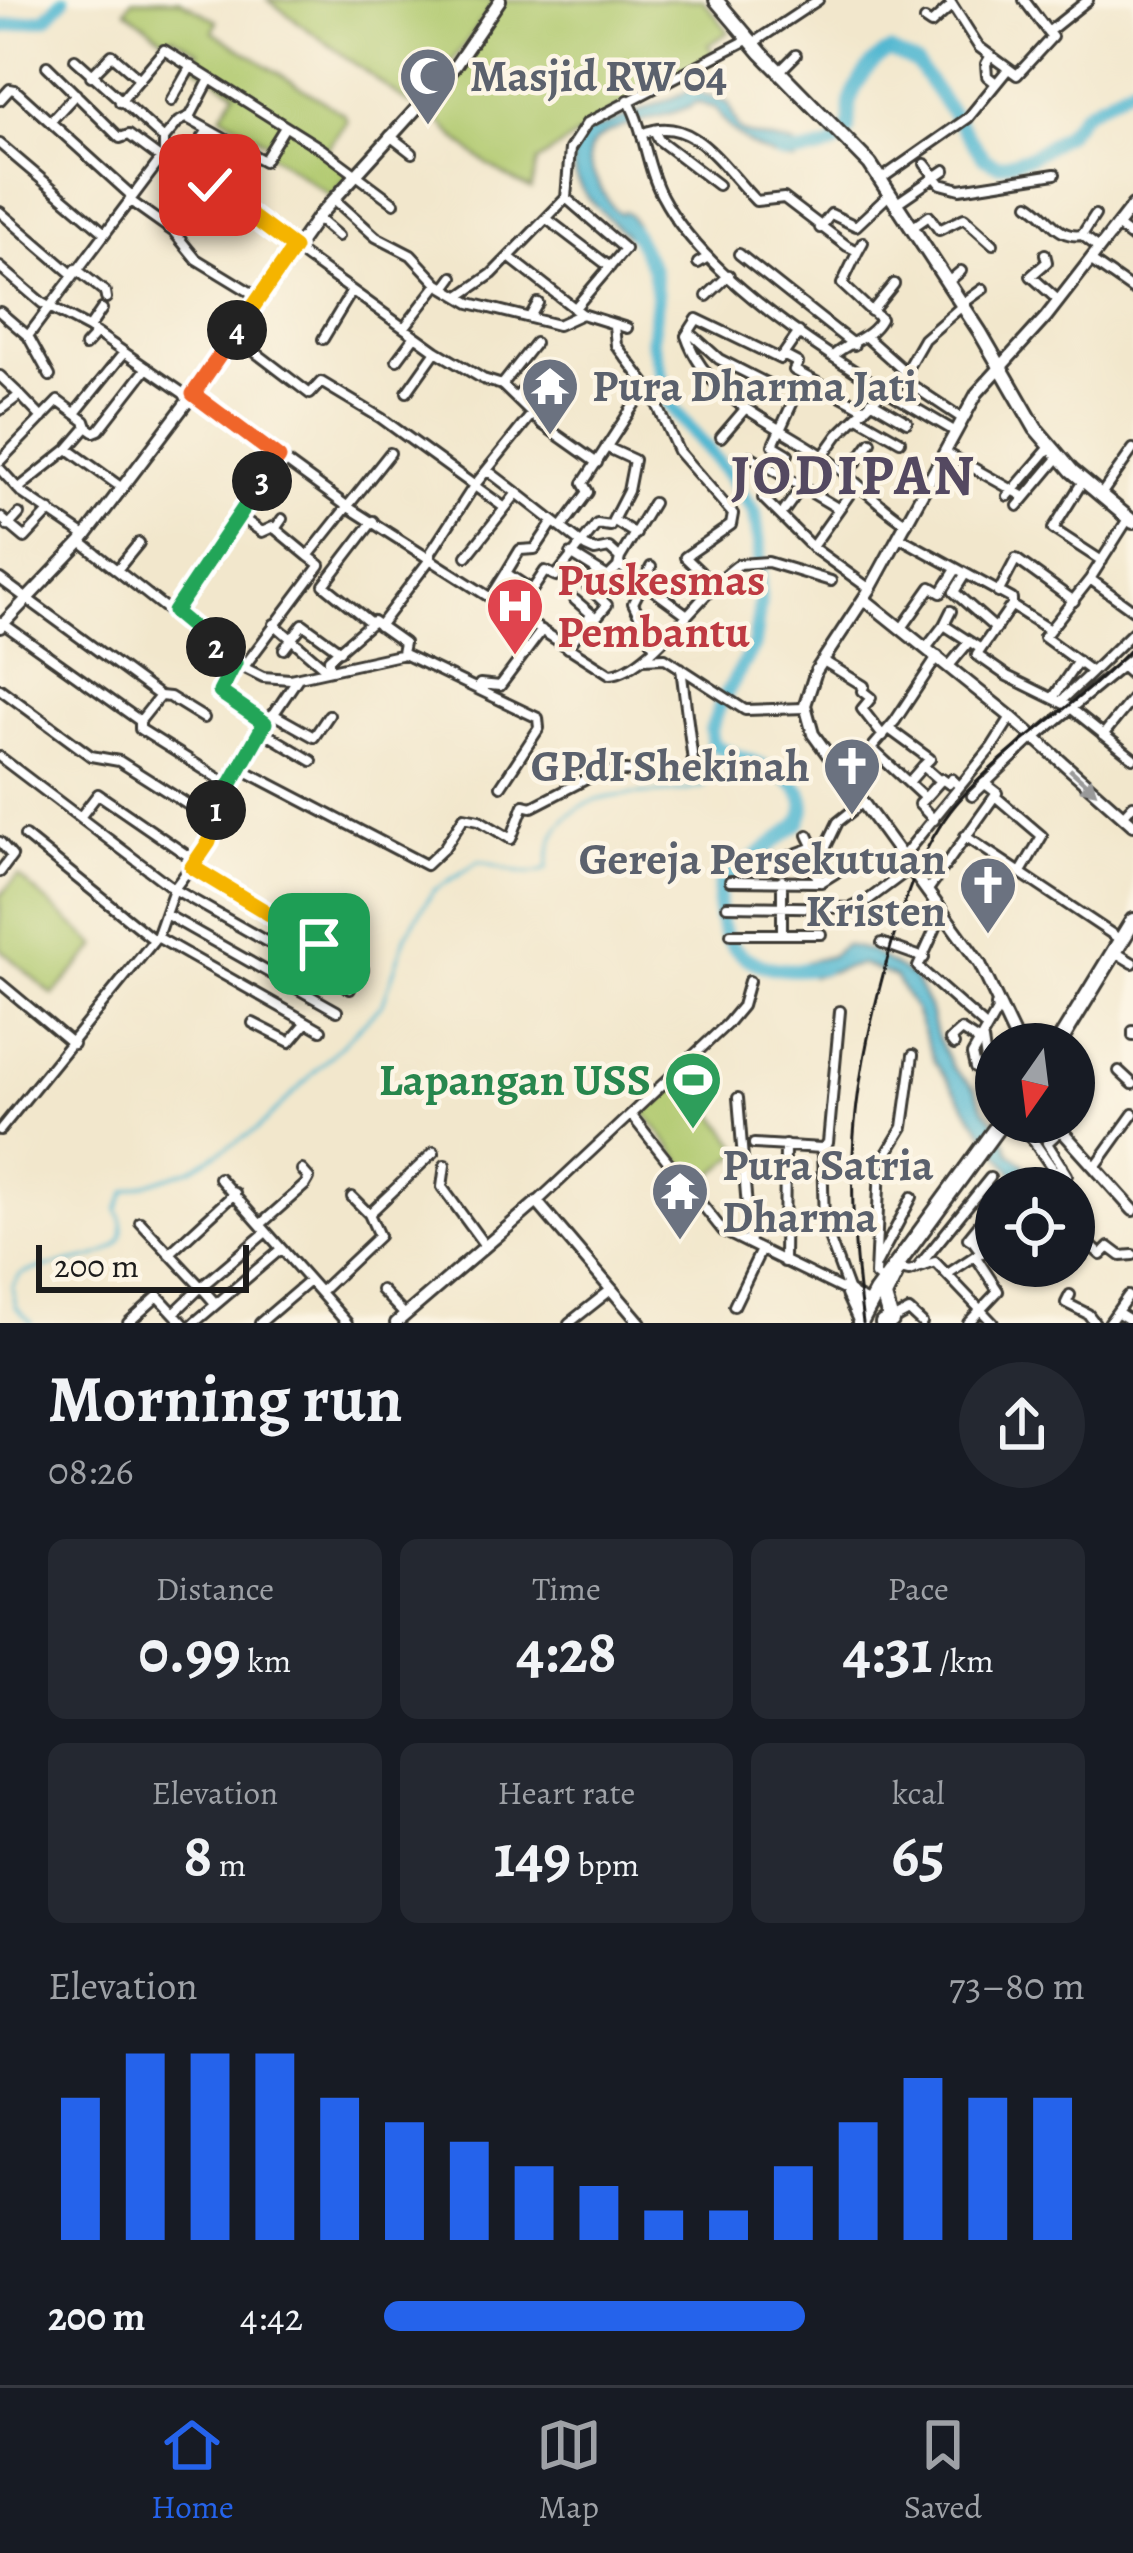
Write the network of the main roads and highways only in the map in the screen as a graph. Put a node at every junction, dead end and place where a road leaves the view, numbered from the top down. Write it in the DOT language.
graph roads {
  1 [pos="716,0"];
  2 [pos="1131,520"];
  3 [pos="1133,921"];
  4 [pos="1071,1023"];
  5 [pos="986,1143"];
  6 [pos="879,1293"];
  7 [pos="861,1322"];
  8 [pos="889,1322"];
  1 -- 2 [label="main road"];
  3 -- 4 [label="highway"];
  5 -- 6 [label="highway"];
  6 -- 7 [label="highway"];
  6 -- 7 [label="highway"];
  6 -- 8 [label="highway"];
}
